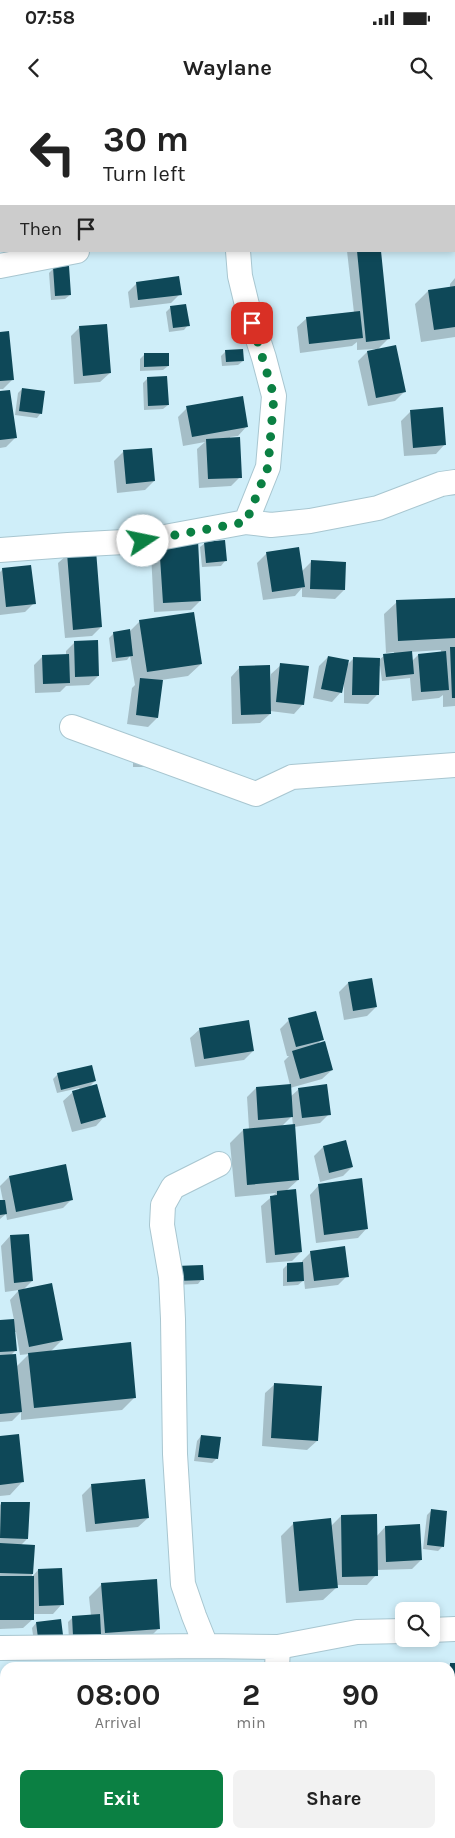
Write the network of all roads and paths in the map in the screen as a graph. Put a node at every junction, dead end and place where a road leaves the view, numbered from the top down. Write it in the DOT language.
graph roads {
  1 [pos="72,252"];
  2 [pos="238,252"];
  3 [pos="0,266"];
  4 [pos="455,482"];
  5 [pos="246,522"];
  6 [pos="0,550"];
  7 [pos="72,727"];
  8 [pos="455,765"];
  9 [pos="219,1164"];
  10 [pos="455,1628"];
  11 [pos="440,1629"];
  12 [pos="395,1631"];
  13 [pos="206,1646"];
  14 [pos="0,1648"];
  15 [pos="278,1657"];
  1 -- 3 [label="street"];
  2 -- 5 [label="street"];
  4 -- 5 [label="street"];
  5 -- 6 [label="street"];
  7 -- 8 [label="street"];
  9 -- 13 [label="street"];
  10 -- 11 [label="street"];
  12 -- 15 [label="street"];
  13 -- 14 [label="street"];
  13 -- 15 [label="street"];
}
